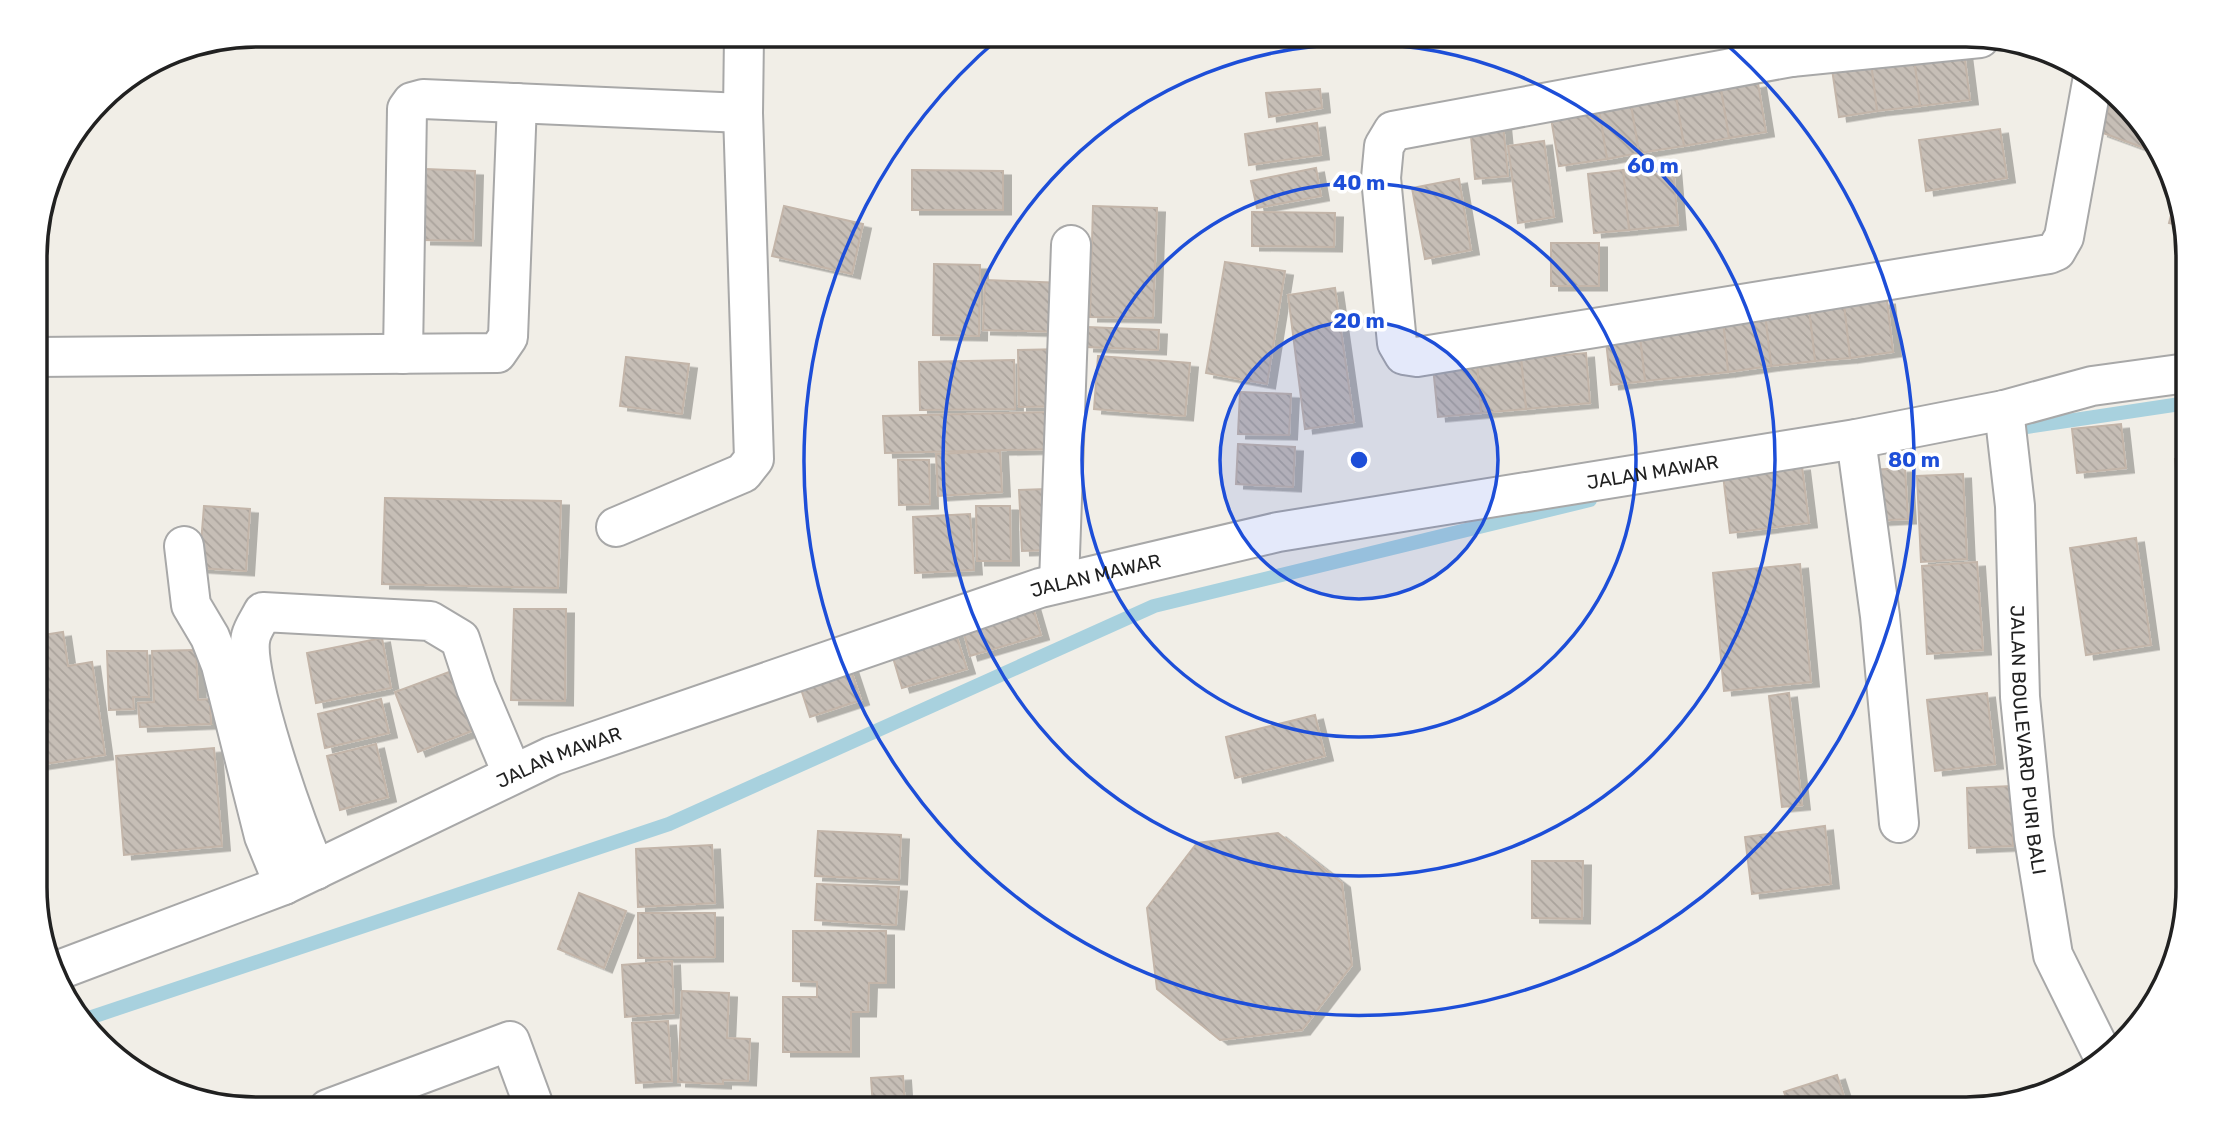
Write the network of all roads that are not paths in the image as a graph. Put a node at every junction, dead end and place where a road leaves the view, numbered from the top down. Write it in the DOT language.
graph roads {
  1 [pos="1785,47"];
  2 [pos="744,48"];
  3 [pos="2091,89"];
  4 [pos="517,103"];
  5 [pos="743,113"];
  6 [pos="1071,245"];
  7 [pos="403,354"];
  8 [pos="48,357"];
  9 [pos="2176,375"];
  10 [pos="2004,410"];
  11 [pos="1856,439"];
  12 [pos="615,527"];
  13 [pos="184,546"];
  14 [pos="1059,583"];
  15 [pos="512,773"];
  16 [pos="1899,823"];
  17 [pos="300,877"];
  18 [pos="64,968"];
  19 [pos="2099,1048"];
  20 [pos="360,1097"];
  21 [pos="531,1097"];
  1 -- 3 [label="street"];
  2 -- 5 [label="street"];
  4 -- 5 [label="street"];
  4 -- 7 [label="street"];
  4 -- 7 [label="street"];
  5 -- 12 [label="street"];
  6 -- 14 [label="street"];
  7 -- 8 [label="street"];
  9 -- 10 [label="street, JALAN MAWAR"];
  10 -- 11 [label="street, JALAN MAWAR"];
  10 -- 19 [label="street, JALAN BOULEVARD PURI BALI"];
  11 -- 14 [label="street, JALAN MAWAR"];
  11 -- 16 [label="street"];
  13 -- 17 [label="street"];
  14 -- 15 [label="street, JALAN MAWAR"];
  15 -- 17 [label="street, JALAN MAWAR"];
  15 -- 17 [label="street"];
  17 -- 18 [label="street, JALAN MAWAR"];
  20 -- 21 [label="street"];
}
